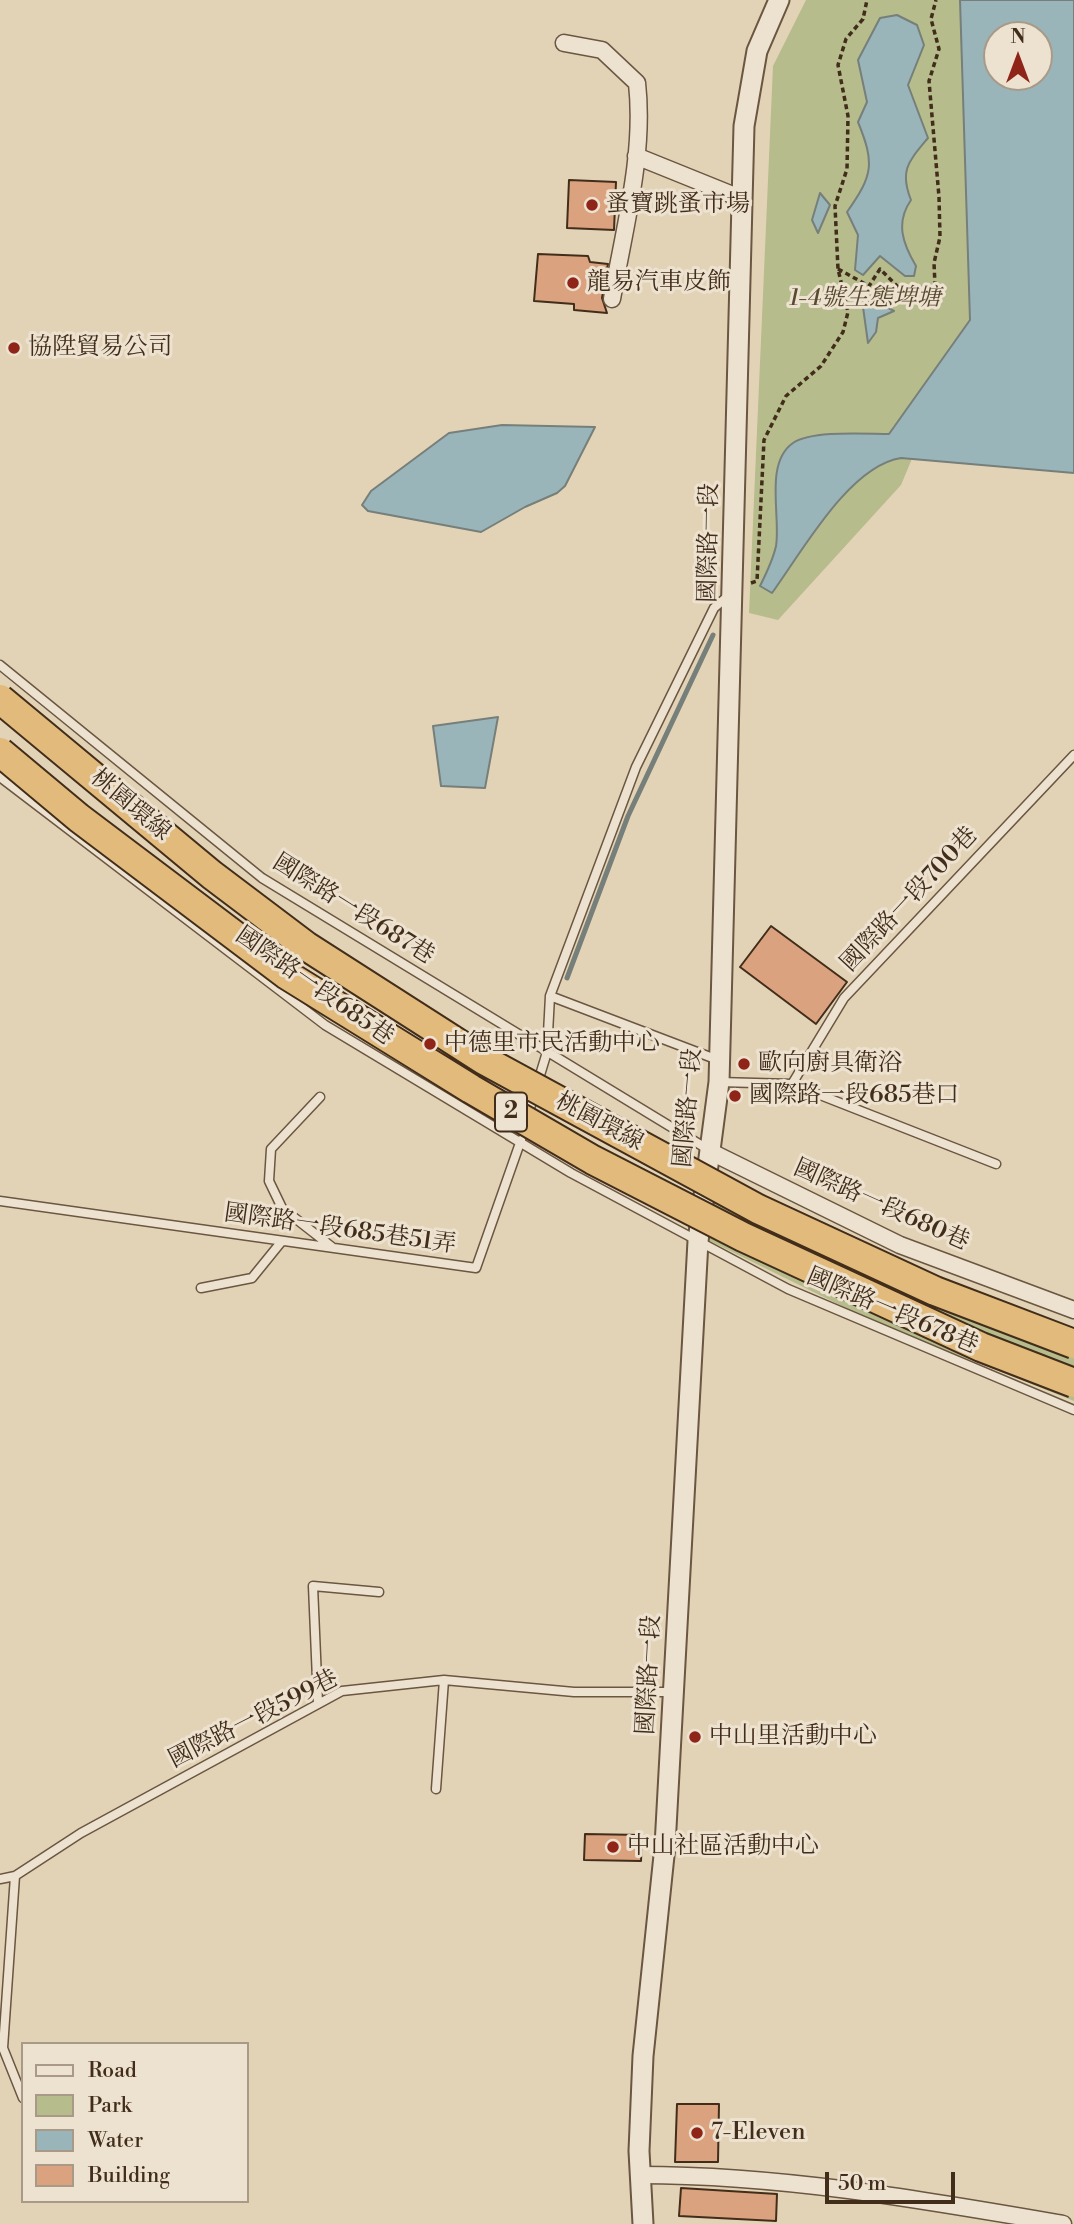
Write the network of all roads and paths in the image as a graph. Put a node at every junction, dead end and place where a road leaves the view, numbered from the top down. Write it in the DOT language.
graph roads {
  1 [pos="779,0"];
  2 [pos="867,0"];
  3 [pos="936,0"];
  4 [pos="564,43"];
  5 [pos="636,156"];
  6 [pos="740,198"];
  7 [pos="838,269"];
  8 [pos="612,299"];
  9 [pos="757,580"];
  10 [pos="733,592"];
  11 [pos="0,665"];
  12 [pos="0,699"];
  13 [pos="0,752"];
  14 [pos="1074,755"];
  15 [pos="0,777"];
  16 [pos="550,996"];
  17 [pos="547,1052"];
  18 [pos="720,1061"];
  19 [pos="719,1082"];
  20 [pos="792,1084"];
  21 [pos="320,1097"];
  22 [pos="520,1142"];
  23 [pos="711,1152"];
  24 [pos="996,1164"];
  25 [pos="0,1201"];
  26 [pos="282,1241"];
  27 [pos="698,1241"];
  28 [pos="334,1248"];
  29 [pos="201,1288"];
  30 [pos="1074,1310"];
  31 [pos="1074,1344"];
  32 [pos="1074,1383"];
  33 [pos="1074,1410"];
  34 [pos="379,1592"];
  35 [pos="444,1679"];
  36 [pos="675,1692"];
  37 [pos="318,1703"];
  38 [pos="436,1789"];
  39 [pos="15,1876"];
  40 [pos="0,1879"];
  41 [pos="21,2093"];
  42 [pos="639,2175"];
  43 [pos="643,2224"];
  44 [pos="1063,2224"];
  1 -- 6 [label="street, 國際路一段"];
  2 -- 7 [label="path"];
  3 -- 7 [label="path"];
  4 -- 5 [label="street"];
  5 -- 6 [label="street"];
  5 -- 8 [label="street"];
  6 -- 10 [label="street, 國際路一段"];
  7 -- 9 [label="path"];
  10 -- 16 [label="lane, 國際路一段685巷51弄"];
  10 -- 18 [label="street, 國際路一段"];
  11 -- 17 [label="lane, 國際路一段687巷"];
  12 -- 31 [label="highway, 桃園環線 / 2, bridge"];
  13 -- 32 [label="highway, 桃園環線 / 2, bridge"];
  14 -- 20 [label="lane, 國際路一段700巷"];
  15 -- 22 [label="lane, 國際路一段685巷"];
  16 -- 17 [label="lane, 國際路一段685巷51弄"];
  16 -- 18 [label="lane"];
  17 -- 22 [label="lane, 國際路一段685巷51弄"];
  17 -- 23 [label="lane, 國際路一段687巷"];
  18 -- 19 [label="street, 國際路一段"];
  19 -- 20 [label="lane"];
  19 -- 23 [label="street, 國際路一段"];
  20 -- 24 [label="lane"];
  21 -- 28 [label="lane"];
  22 -- 27 [label="lane, 國際路一段685巷"];
  22 -- 28 [label="lane, 國際路一段685巷51弄"];
  23 -- 27 [label="street, 國際路一段"];
  23 -- 30 [label="street, 國際路一段680巷"];
  25 -- 26 [label="lane, 國際路一段685巷51弄"];
  26 -- 28 [label="lane, 國際路一段685巷51弄"];
  26 -- 29 [label="lane"];
  27 -- 33 [label="lane, 國際路一段678巷"];
  27 -- 36 [label="street, 國際路一段"];
  34 -- 37 [label="lane"];
  35 -- 36 [label="lane, 國際路一段599巷"];
  35 -- 37 [label="lane, 國際路一段599巷"];
  35 -- 38 [label="lane"];
  36 -- 42 [label="street, 國際路一段"];
  37 -- 39 [label="lane, 國際路一段599巷"];
  39 -- 40 [label="lane, 國際路一段599巷"];
  39 -- 41 [label="lane"];
  42 -- 43 [label="street, 國際路一段"];
  42 -- 44 [label="street"];
}
